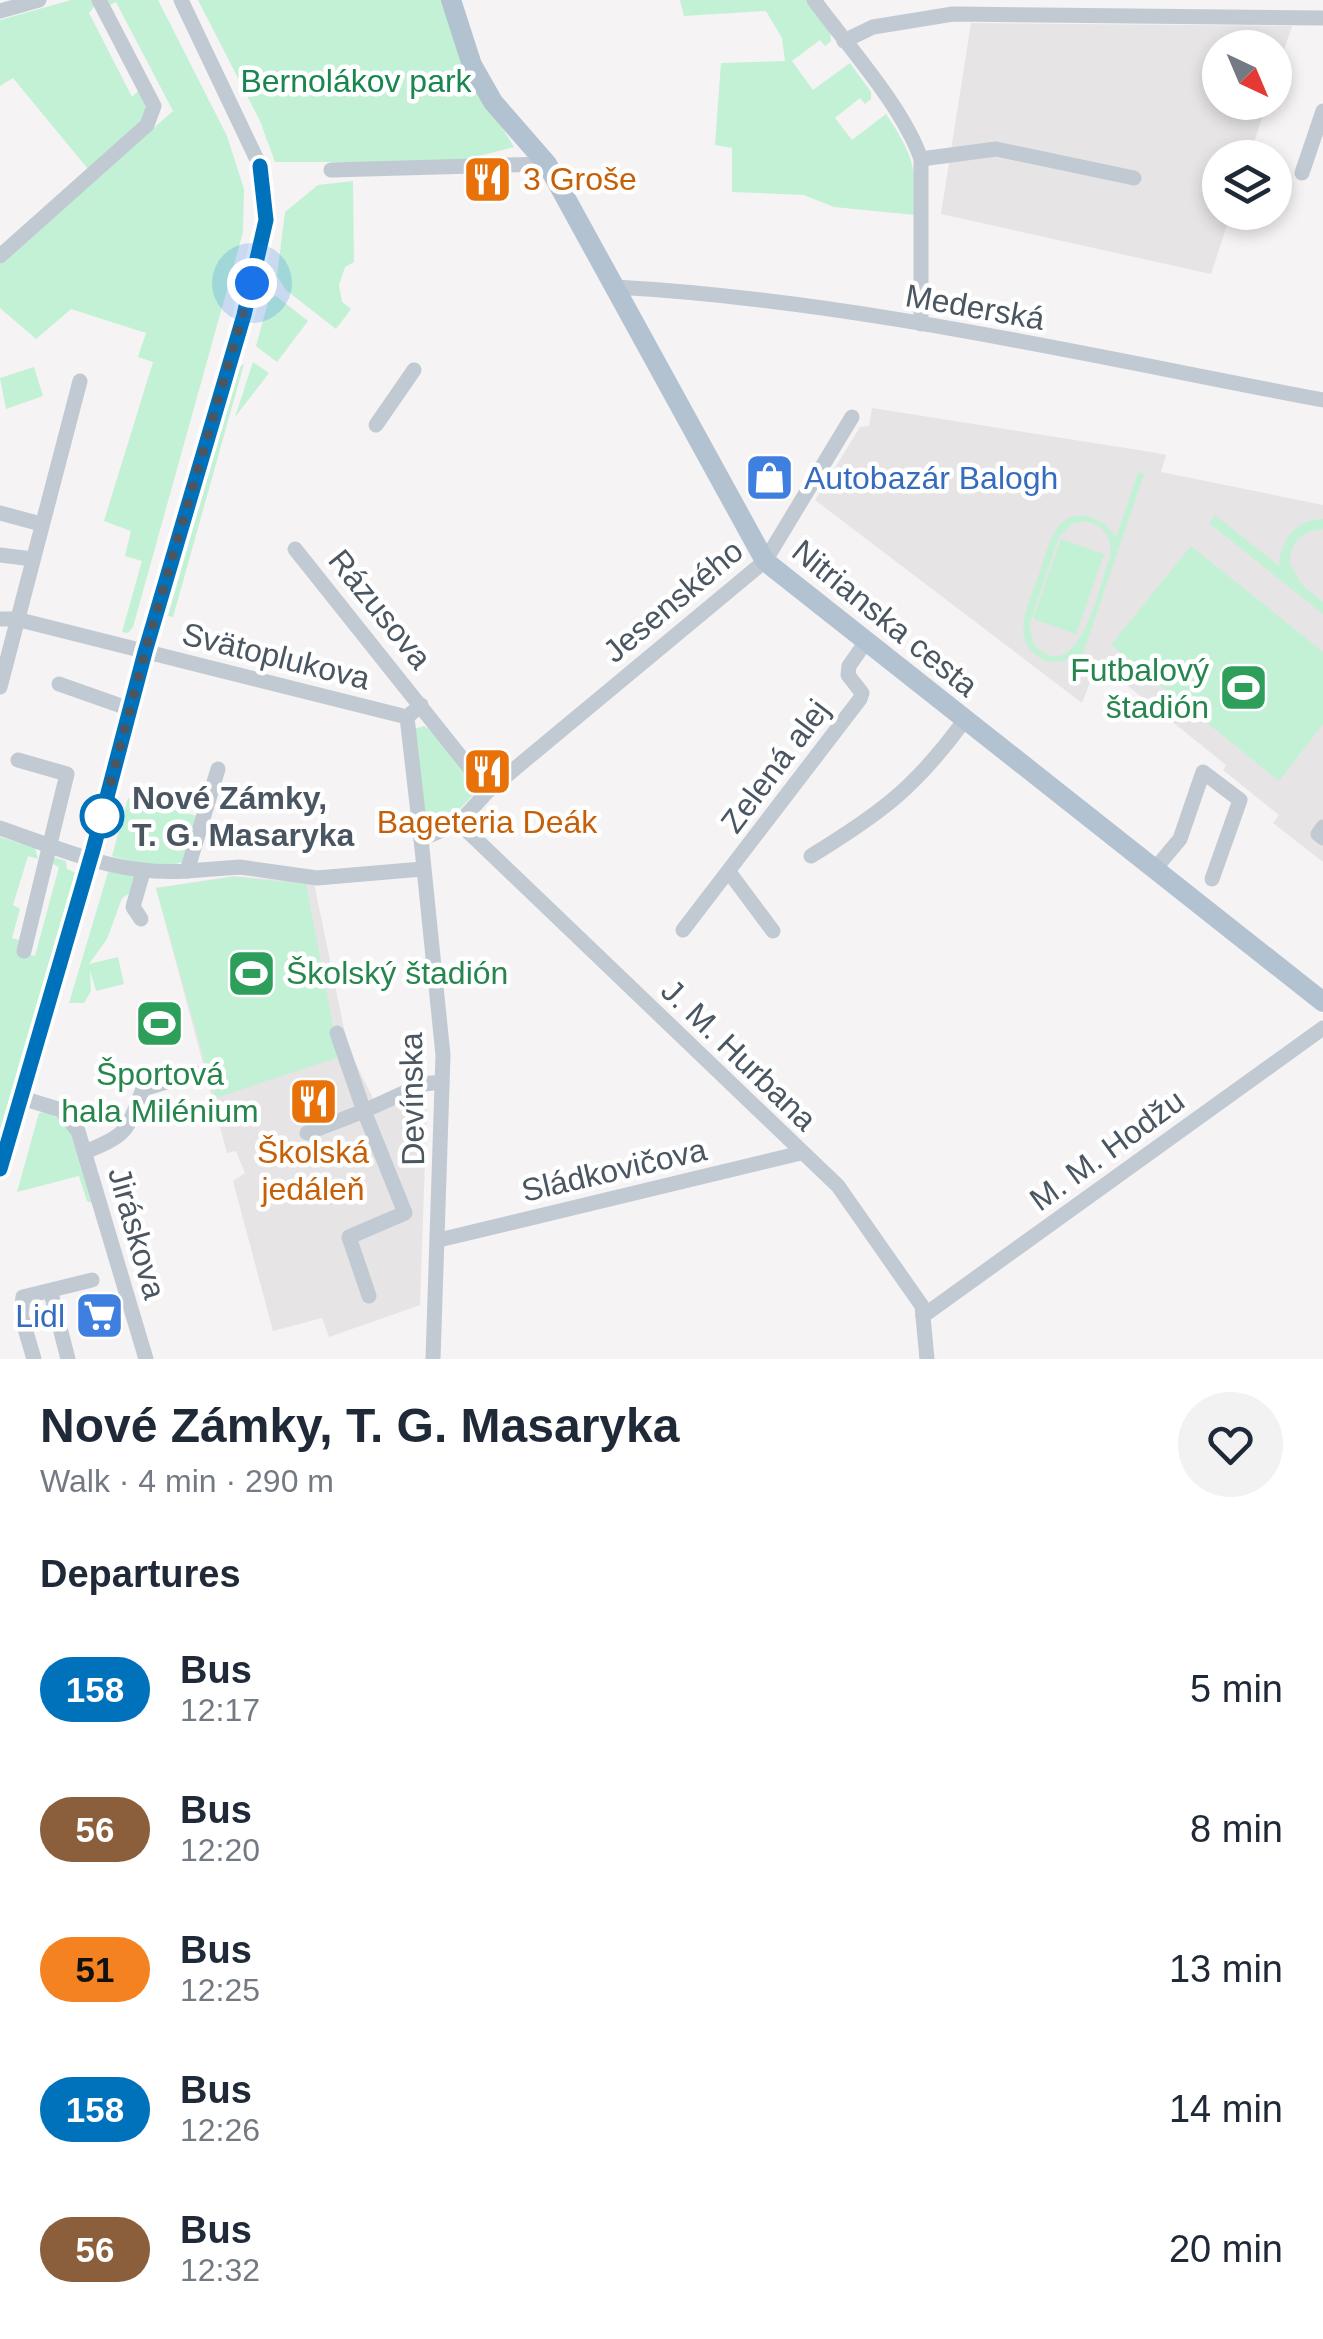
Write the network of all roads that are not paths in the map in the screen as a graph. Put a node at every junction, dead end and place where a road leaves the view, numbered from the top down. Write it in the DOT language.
graph roads {
  1 [pos="39,0"];
  2 [pos="99,0"];
  3 [pos="180,0"];
  4 [pos="451,0"];
  5 [pos="814,0"];
  6 [pos="1216,0"];
  7 [pos="1087,8"];
  8 [pos="0,11"];
  9 [pos="1222,17"];
  10 [pos="1323,18"];
  11 [pos="844,41"];
  12 [pos="1323,112"];
  13 [pos="921,159"];
  14 [pos="547,164"];
  15 [pos="331,170"];
  16 [pos="1302,172"];
  17 [pos="1134,178"];
  18 [pos="0,256"];
  19 [pos="615,287"];
  20 [pos="921,324"];
  21 [pos="414,370"];
  22 [pos="80,381"];
  23 [pos="1323,400"];
  24 [pos="852,417"];
  25 [pos="376,425"];
  26 [pos="0,513"];
  27 [pos="41,524"];
  28 [pos="295,549"];
  29 [pos="0,554"];
  30 [pos="32,558"];
  31 [pos="765,561"];
  32 [pos="8,619"];
  33 [pos="865,643"];
  34 [pos="145,652"];
  35 [pos="59,684"];
  36 [pos="0,688"];
  37 [pos="422,704"];
  38 [pos="130,708"];
  39 [pos="407,717"];
  40 [pos="964,721"];
  41 [pos="18,760"];
  42 [pos="218,769"];
  43 [pos="488,792"];
  44 [pos="459,823"];
  45 [pos="1323,827"];
  46 [pos="0,828"];
  47 [pos="1323,838"];
  48 [pos="421,839"];
  49 [pos="48,845"];
  50 [pos="811,856"];
  51 [pos="90,859"];
  52 [pos="422,869"];
  53 [pos="1154,870"];
  54 [pos="187,871"];
  55 [pos="143,872"];
  56 [pos="728,872"];
  57 [pos="1212,879"];
  58 [pos="141,919"];
  59 [pos="683,930"];
  60 [pos="774,932"];
  61 [pos="24,952"];
  62 [pos="1323,1002"];
  63 [pos="1323,1028"];
  64 [pos="337,1033"];
  65 [pos="196,1073"];
  66 [pos="442,1082"];
  67 [pos="22,1098"];
  68 [pos="364,1111"];
  69 [pos="307,1133"];
  70 [pos="84,1152"];
  71 [pos="801,1154"];
  72 [pos="0,1169"];
  73 [pos="439,1240"];
  74 [pos="92,1280"];
  75 [pos="51,1292"];
  76 [pos="369,1296"];
  77 [pos="923,1316"];
  78 [pos="67,1357"];
  79 [pos="36,1359"];
  80 [pos="146,1359"];
  81 [pos="433,1359"];
  82 [pos="928,1359"];
  1 -- 8 [label="street"];
  2 -- 18 [label="street"];
  3 -- 34 [label="street"];
  4 -- 14 [label="main road, Nitrianska cesta"];
  5 -- 11 [label="street"];
  6 -- 9 [label="street"];
  7 -- 9 [label="street"];
  7 -- 11 [label="street"];
  9 -- 10 [label="street"];
  11 -- 13 [label="street"];
  12 -- 16 [label="street"];
  13 -- 17 [label="street"];
  13 -- 20 [label="street"];
  14 -- 15 [label="street"];
  14 -- 19 [label="main road, Nitrianska cesta"];
  19 -- 20 [label="street, Mederská"];
  19 -- 31 [label="main road, Nitrianska cesta"];
  20 -- 23 [label="street, Mederská"];
  21 -- 25 [label="street"];
  22 -- 27 [label="street"];
  24 -- 31 [label="street, Jesenského"];
  26 -- 27 [label="street"];
  27 -- 30 [label="street"];
  28 -- 37 [label="street, Rázusova"];
  29 -- 30 [label="street"];
  30 -- 32 [label="street"];
  31 -- 33 [label="main road, Nitrianska cesta"];
  31 -- 43 [label="street, Jesenského"];
  32 -- 34 [label="street, Svätoplukova"];
  32 -- 36 [label="street"];
  33 -- 40 [label="main road, Nitrianska cesta"];
  33 -- 56 [label="street, Zelená alej"];
  34 -- 38 [label="street"];
  34 -- 39 [label="street, Svätoplukova"];
  35 -- 38 [label="street"];
  37 -- 39 [label="street"];
  37 -- 43 [label="street, Rázusova"];
  38 -- 51 [label="street"];
  39 -- 48 [label="street, Devínska"];
  40 -- 50 [label="street"];
  40 -- 53 [label="main road, Nitrianska cesta"];
  41 -- 49 [label="street"];
  42 -- 54 [label="street"];
  43 -- 44 [label="street, Jesenského"];
  44 -- 48 [label="street"];
  44 -- 71 [label="street, J. M. Hurbana"];
  45 -- 47 [label="street"];
  46 -- 49 [label="street"];
  48 -- 52 [label="street, Devínska"];
  49 -- 51 [label="street"];
  49 -- 61 [label="street"];
  51 -- 55 [label="street"];
  51 -- 67 [label="street"];
  52 -- 54 [label="street"];
  52 -- 66 [label="street, Devínska"];
  53 -- 57 [label="street"];
  53 -- 62 [label="main road, Nitrianska cesta"];
  54 -- 55 [label="street"];
  55 -- 58 [label="street"];
  56 -- 59 [label="street, Zelená alej"];
  56 -- 60 [label="street, Zelená alej"];
  63 -- 77 [label="street, M. M. Hodžu"];
  64 -- 68 [label="street"];
  65 -- 70 [label="street"];
  66 -- 68 [label="street"];
  66 -- 73 [label="street, Devínska"];
  67 -- 70 [label="street, Jiráskova"];
  67 -- 72 [label="street"];
  68 -- 69 [label="street"];
  68 -- 76 [label="street"];
  70 -- 80 [label="street, Jiráskova"];
  71 -- 73 [label="street, Sládkovičova"];
  71 -- 77 [label="street, J. M. Hurbana"];
  73 -- 81 [label="street, Devínska"];
  74 -- 75 [label="street"];
  75 -- 78 [label="street"];
  75 -- 79 [label="street"];
  77 -- 82 [label="street, J. M. Hurbana"];
  78 -- 79 [label="street"];
}
